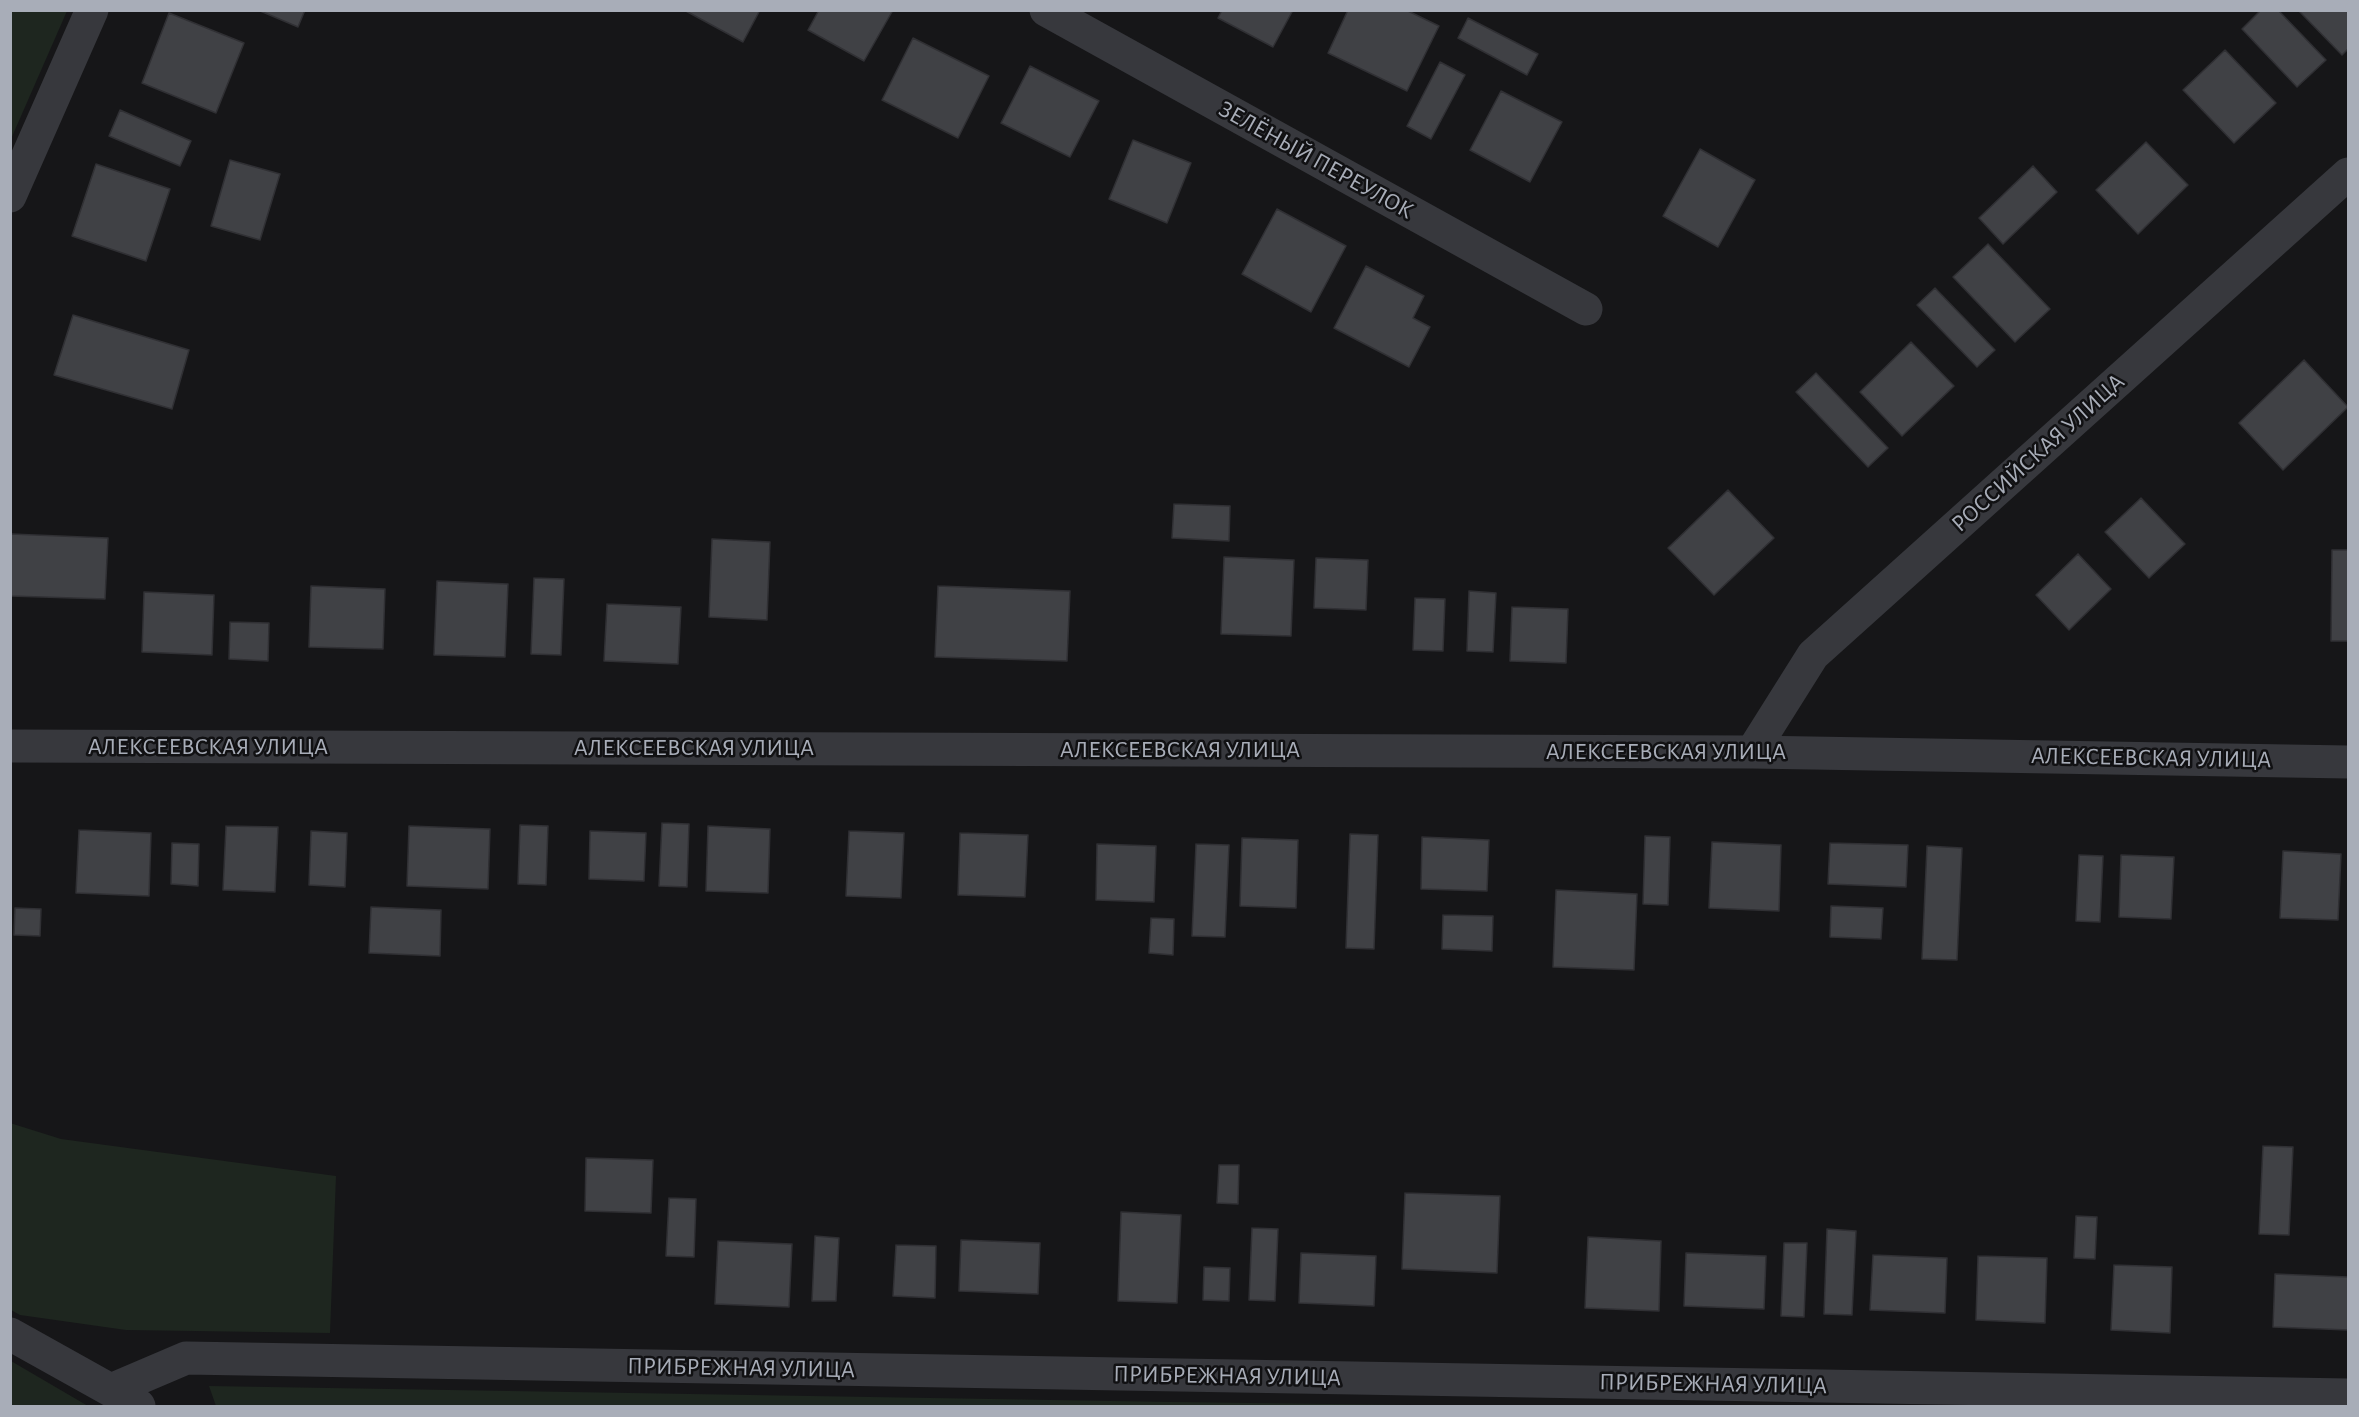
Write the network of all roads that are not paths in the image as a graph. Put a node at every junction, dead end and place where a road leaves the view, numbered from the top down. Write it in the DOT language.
graph roads {
  1 [pos="92,10"];
  2 [pos="1046,10"];
  3 [pos="2349,174"];
  4 [pos="10,196"];
  5 [pos="1586,309"];
  6 [pos="10,746"];
  7 [pos="1752,752"];
  8 [pos="2349,762"];
  9 [pos="10,1334"];
  10 [pos="111,1390"];
  11 [pos="2349,1395"];
  12 [pos="140,1407"];
  1 -- 4 [label="street"];
  2 -- 5 [label="street, ЗЕЛЁНЫЙ ПЕРЕУЛОК"];
  3 -- 7 [label="street, РОССИЙСКАЯ УЛИЦА"];
  6 -- 7 [label="street, АЛЕКСЕЕВСКАЯ УЛИЦА"];
  7 -- 8 [label="street, АЛЕКСЕЕВСКАЯ УЛИЦА"];
  9 -- 10 [label="street"];
  10 -- 11 [label="street, ПРИБРЕЖНАЯ УЛИЦА"];
  10 -- 12 [label="street"];
}
